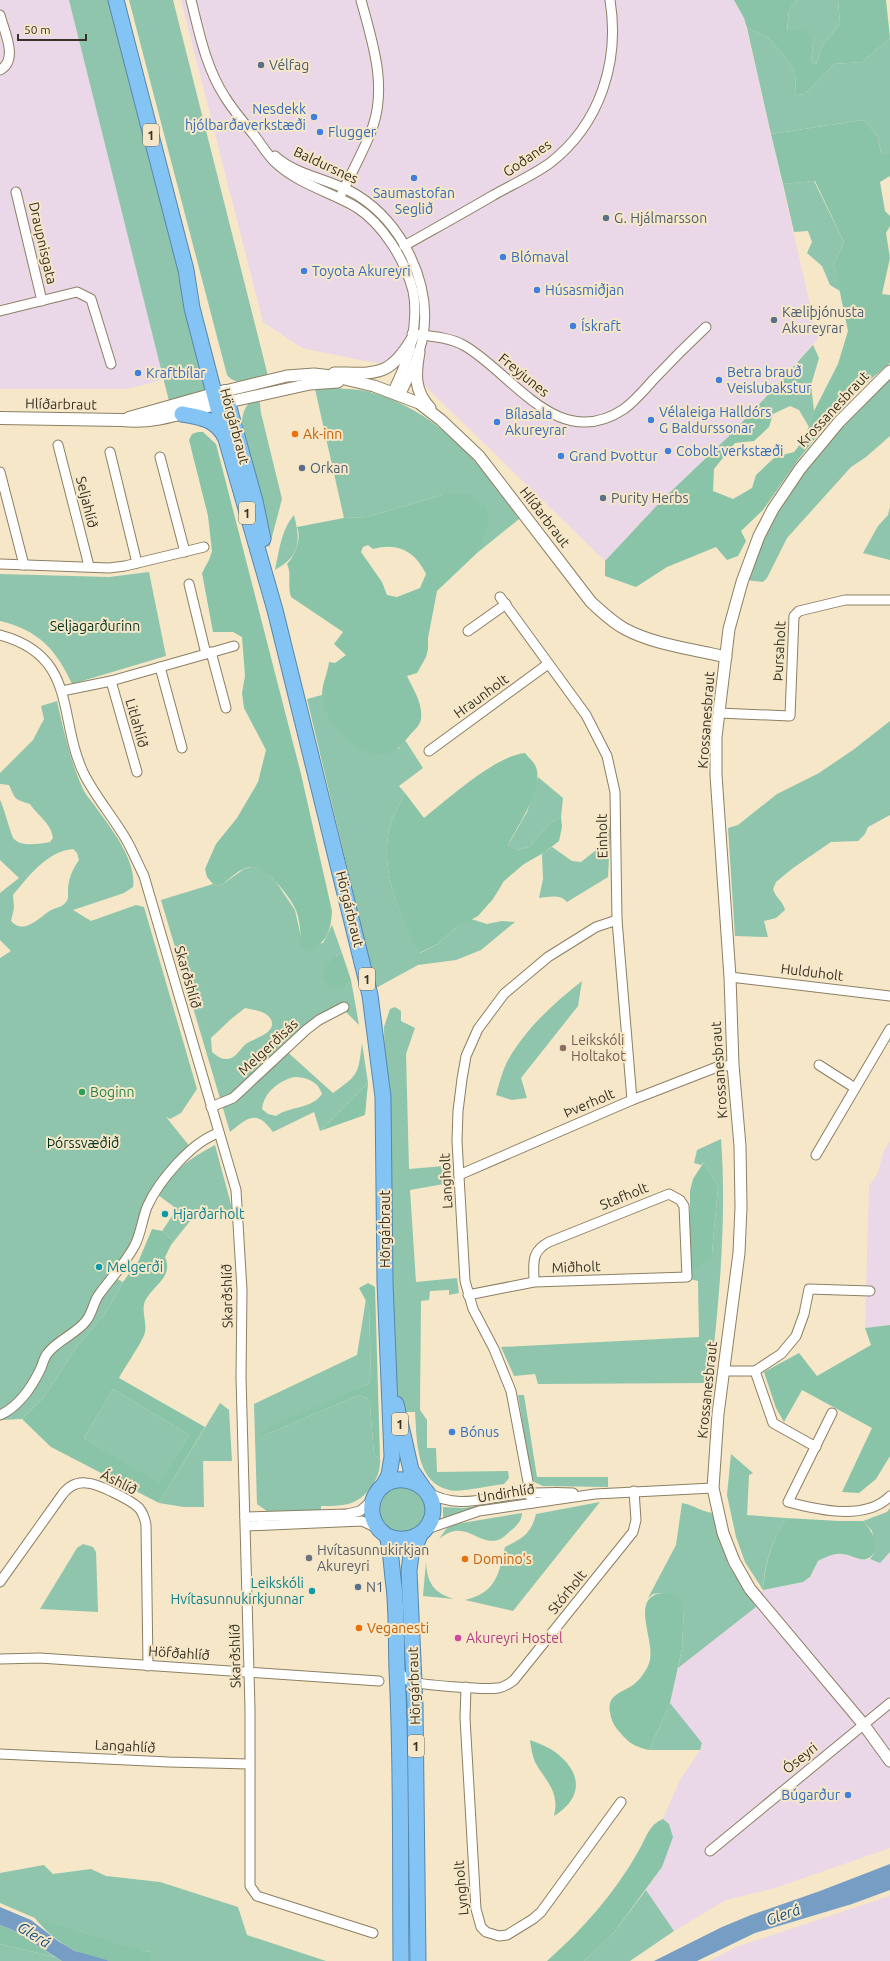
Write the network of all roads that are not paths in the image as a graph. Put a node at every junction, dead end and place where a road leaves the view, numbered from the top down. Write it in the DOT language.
graph roads {
  1 [pos="116,0"];
  2 [pos="191,0"];
  3 [pos="361,0"];
  4 [pos="610,0"];
  5 [pos="0,15"];
  6 [pos="0,70"];
  7 [pos="256,138"];
  8 [pos="344,188"];
  9 [pos="16,192"];
  10 [pos="339,198"];
  11 [pos="404,246"];
  12 [pos="42,301"];
  13 [pos="0,311"];
  14 [pos="706,327"];
  15 [pos="423,335"];
  16 [pos="412,336"];
  17 [pos="419,352"];
  18 [pos="112,364"];
  19 [pos="890,371"];
  20 [pos="314,374"];
  21 [pos="346,381"];
  22 [pos="396,394"];
  23 [pos="222,397"];
  24 [pos="182,414"];
  25 [pos="0,418"];
  26 [pos="122,420"];
  27 [pos="441,420"];
  28 [pos="226,439"];
  29 [pos="58,445"];
  30 [pos="110,452"];
  31 [pos="160,457"];
  32 [pos="0,472"];
  33 [pos="204,547"];
  34 [pos="185,552"];
  35 [pos="137,563"];
  36 [pos="0,564"];
  37 [pos="24,565"];
  38 [pos="89,566"];
  39 [pos="188,584"];
  40 [pos="269,586"];
  41 [pos="890,600"];
  42 [pos="468,631"];
  43 [pos="0,635"];
  44 [pos="234,646"];
  45 [pos="209,653"];
  46 [pos="726,657"];
  47 [pos="548,664"];
  48 [pos="160,667"];
  49 [pos="111,681"];
  50 [pos="62,690"];
  51 [pos="226,708"];
  52 [pos="719,713"];
  53 [pos="182,748"];
  54 [pos="429,751"];
  55 [pos="137,772"];
  56 [pos="617,920"];
  57 [pos="730,977"];
  58 [pos="890,996"];
  59 [pos="344,1007"];
  60 [pos="890,1029"];
  61 [pos="820,1064"];
  62 [pos="733,1065"];
  63 [pos="855,1088"];
  64 [pos="632,1100"];
  65 [pos="211,1107"];
  66 [pos="219,1132"];
  67 [pos="816,1155"];
  68 [pos="459,1175"];
  69 [pos="687,1277"];
  70 [pos="534,1282"];
  71 [pos="870,1291"];
  72 [pos="468,1295"];
  73 [pos="388,1358"];
  74 [pos="724,1371"];
  75 [pos="755,1371"];
  76 [pos="832,1414"];
  77 [pos="0,1415"];
  78 [pos="816,1447"];
  79 [pos="383,1486"];
  80 [pos="713,1488"];
  81 [pos="425,1489"];
  82 [pos="634,1491"];
  83 [pos="530,1494"];
  84 [pos="595,1494"];
  85 [pos="890,1496"];
  86 [pos="373,1500"];
  87 [pos="532,1503"];
  88 [pos="246,1521"];
  89 [pos="423,1532"];
  90 [pos="383,1533"];
  91 [pos="0,1582"];
  92 [pos="0,1659"];
  93 [pos="148,1666"];
  94 [pos="397,1670"];
  95 [pos="249,1672"];
  96 [pos="380,1681"];
  97 [pos="414,1683"];
  98 [pos="466,1687"];
  99 [pos="890,1703"];
  100 [pos="864,1725"];
  101 [pos="0,1754"];
  102 [pos="890,1760"];
  103 [pos="249,1764"];
  104 [pos="621,1802"];
  105 [pos="710,1851"];
  106 [pos="373,1933"];
  107 [pos="401,1961"];
  108 [pos="418,1961"];
  1 -- 23 [label="highway, Hörgárbraut / 1"];
  2 -- 7 [label="street, Baldursnes"];
  3 -- 8 [label="street"];
  4 -- 11 [label="street, Goðanes"];
  5 -- 6 [label="street"];
  7 -- 8 [label="street, Baldursnes"];
  7 -- 10 [label="street, Baldursnes"];
  8 -- 10 [label="street"];
  8 -- 11 [label="street, Baldursnes"];
  9 -- 12 [label="street, Draupnisgata"];
  10 -- 16 [label="street, Baldursnes"];
  11 -- 15 [label="street, Baldursnes"];
  12 -- 13 [label="street, Draupnisgata"];
  12 -- 18 [label="street, Draupnisgata"];
  14 -- 15 [label="street, Freyjunes"];
  15 -- 16 [label="street, Freyjunes"];
  15 -- 17 [label="street, Baldursnes"];
  16 -- 20 [label="street"];
  16 -- 22 [label="street, Baldursnes"];
  17 -- 22 [label="street, Baldursnes"];
  17 -- 27 [label="street"];
  19 -- 46 [label="street, Krossanesbraut"];
  20 -- 21 [label="street, Hlíðarbraut"];
  20 -- 23 [label="street, Hlíðarbraut"];
  21 -- 22 [label="street, Hlíðarbraut"];
  21 -- 23 [label="street, Hlíðarbraut"];
  22 -- 27 [label="street, Hlíðarbraut"];
  23 -- 24 [label="main road, Hlíðarbraut"];
  23 -- 26 [label="main road, Hlíðarbraut"];
  23 -- 28 [label="highway, Hörgárbraut / 1"];
  23 -- 40 [label="highway, Hörgárbraut / 1"];
  24 -- 26 [label="main road, Hlíðarbraut"];
  24 -- 28 [label="highway"];
  25 -- 26 [label="main road, Hlíðarbraut"];
  27 -- 46 [label="street, Hlíðarbraut"];
  28 -- 40 [label="highway, Hörgárbraut / 1"];
  29 -- 38 [label="street, Seljahlíð"];
  30 -- 35 [label="street"];
  31 -- 34 [label="street"];
  32 -- 37 [label="street"];
  33 -- 34 [label="street"];
  34 -- 35 [label="street"];
  35 -- 38 [label="street"];
  36 -- 37 [label="street"];
  37 -- 38 [label="street"];
  39 -- 45 [label="street"];
  40 -- 73 [label="highway, Hörgárbraut / 1"];
  41 -- 52 [label="street, Þursaholt"];
  42 -- 47 [label="street, Einholt"];
  43 -- 50 [label="street, Skarðshlíð"];
  44 -- 45 [label="street"];
  45 -- 48 [label="street"];
  45 -- 51 [label="street"];
  46 -- 52 [label="street, Krossanesbraut"];
  47 -- 54 [label="street, Hraunholt"];
  47 -- 56 [label="street, Einholt"];
  48 -- 49 [label="street"];
  48 -- 53 [label="street"];
  49 -- 50 [label="street"];
  49 -- 55 [label="street, Litlahlíð"];
  50 -- 65 [label="street, Skarðshlíð"];
  52 -- 57 [label="street, Krossanesbraut"];
  56 -- 64 [label="street, Einholt"];
  56 -- 68 [label="street, Langholt"];
  57 -- 58 [label="street, Hulduholt"];
  57 -- 62 [label="street, Krossanesbraut"];
  59 -- 65 [label="street, Melgerðisás"];
  60 -- 63 [label="street"];
  61 -- 63 [label="street"];
  62 -- 64 [label="street, Þverholt"];
  62 -- 74 [label="street, Krossanesbraut"];
  63 -- 67 [label="street"];
  64 -- 68 [label="street, Þverholt"];
  65 -- 66 [label="street, Skarðshlíð"];
  66 -- 77 [label="street"];
  66 -- 88 [label="street, Skarðshlíð"];
  68 -- 72 [label="street, Langholt"];
  69 -- 70 [label="street, Miðholt"];
  69 -- 70 [label="street, Stafholt"];
  70 -- 72 [label="street, Miðholt"];
  71 -- 75 [label="street"];
  72 -- 83 [label="street, Langholt"];
  73 -- 79 [label="highway, Hörgárbraut / 1"];
  73 -- 81 [label="highway, Hörgárbraut / 1"];
  74 -- 75 [label="street"];
  74 -- 80 [label="street, Krossanesbraut"];
  75 -- 78 [label="street"];
  76 -- 78 [label="street"];
  78 -- 85 [label="street"];
  79 -- 81 [label="highway"];
  79 -- 86 [label="highway, Hörgárbraut / 1"];
  80 -- 82 [label="street, Undirhlíð"];
  80 -- 100 [label="street, Krossanesbraut"];
  81 -- 83 [label="street, Undirhlíð"];
  81 -- 89 [label="highway, Hörgárbraut / 1"];
  82 -- 84 [label="street, Undirhlíð"];
  82 -- 98 [label="street, Stórholt"];
  83 -- 84 [label="street, Undirhlíð"];
  83 -- 87 [label="street, Langholt"];
  84 -- 87 [label="street, Undirhlíð"];
  86 -- 88 [label="street"];
  86 -- 90 [label="highway, Hörgárbraut / 1"];
  87 -- 89 [label="street, Undirhlíð"];
  88 -- 90 [label="street"];
  88 -- 95 [label="street, Skarðshlíð"];
  89 -- 90 [label="highway"];
  89 -- 97 [label="highway, Hörgárbraut / 1"];
  90 -- 94 [label="highway, Hörgárbraut / 1"];
  91 -- 93 [label="street, Áshlíð"];
  92 -- 93 [label="street, Höfðahlíð"];
  93 -- 95 [label="street, Höfðahlíð"];
  94 -- 97 [label="street"];
  94 -- 107 [label="highway, Hörgárbraut / 1"];
  95 -- 96 [label="street, Höfðahlíð"];
  95 -- 103 [label="street, Skarðshlíð"];
  97 -- 98 [label="street, Stórholt"];
  97 -- 108 [label="highway, Hörgárbraut / 1"];
  98 -- 104 [label="street, Lyngholt"];
  99 -- 100 [label="street, Óseyri"];
  100 -- 102 [label="street, Krossanesbraut"];
  100 -- 105 [label="street, Óseyri"];
  101 -- 103 [label="street, Langahlíð"];
  103 -- 106 [label="street, Skarðshlíð"];
}
